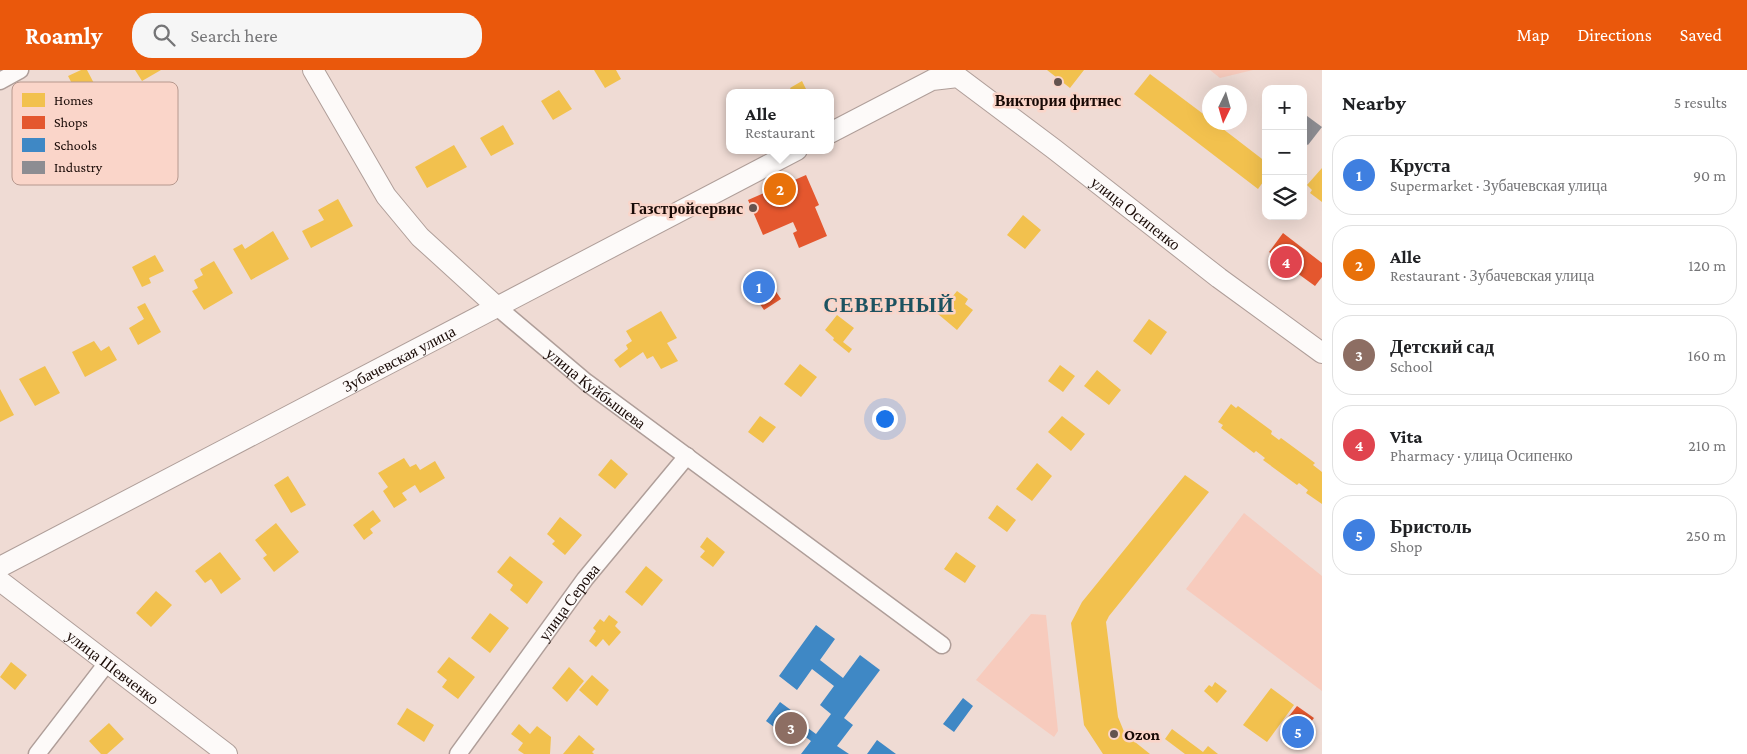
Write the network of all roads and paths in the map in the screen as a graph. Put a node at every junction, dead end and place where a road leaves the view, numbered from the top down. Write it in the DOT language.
graph roads {
  1 [pos="20,70"];
  2 [pos="313,70"];
  3 [pos="0,81"];
  4 [pos="834,131"];
  5 [pos="789,154"];
  6 [pos="497,307"];
  7 [pos="1322,353"];
  8 [pos="687,456"];
  9 [pos="0,567"];
  10 [pos="0,581"];
  11 [pos="942,645"];
  12 [pos="107,663"];
  13 [pos="37,754"];
  14 [pos="227,754"];
  15 [pos="458,754"];
  1 -- 3 [label="street"];
  2 -- 6 [label="street, улица Куйбышева"];
  4 -- 7 [label="street, улица Осипенко"];
  5 -- 6 [label="street, Зубачевская улица"];
  6 -- 8 [label="street, улица Куйбышева"];
  6 -- 9 [label="street, Зубачевская улица"];
  8 -- 11 [label="street, улица Куйбышева"];
  8 -- 15 [label="street, улица Серова"];
  10 -- 12 [label="street, улица Шевченко"];
  12 -- 13 [label="street"];
  12 -- 14 [label="street, улица Шевченко"];
}
